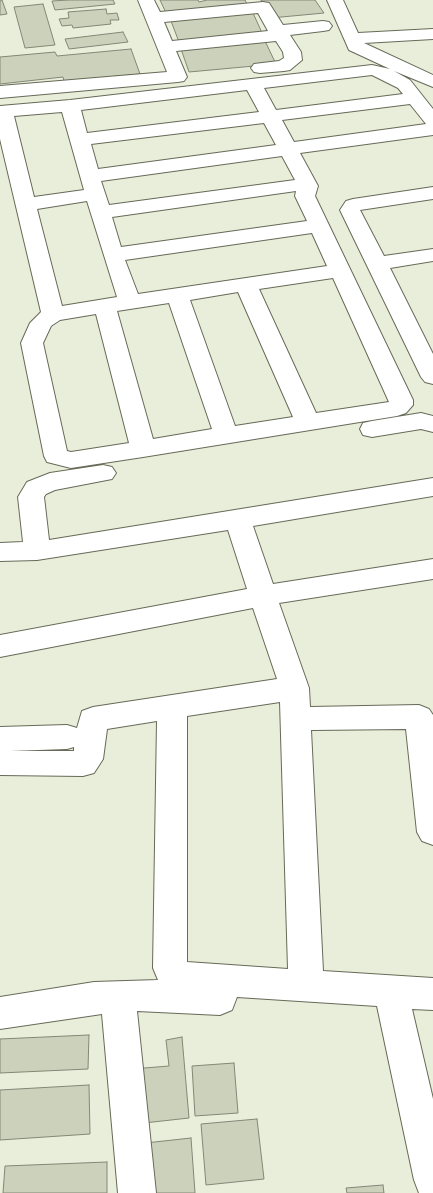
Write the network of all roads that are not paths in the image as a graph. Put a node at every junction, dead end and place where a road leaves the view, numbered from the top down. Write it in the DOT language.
graph roads {
  1 [pos="146,0"];
  2 [pos="335,0"];
  3 [pos="154,18"];
  4 [pos="323,26"];
  5 [pos="278,33"];
  6 [pos="433,34"];
  7 [pos="352,38"];
  8 [pos="166,47"];
  9 [pos="178,77"];
  10 [pos="428,77"];
  11 [pos="253,84"];
  12 [pos="417,98"];
  13 [pos="1,106"];
  14 [pos="70,106"];
  15 [pos="270,116"];
  16 [pos="433,121"];
  17 [pos="433,129"];
  18 [pos="80,140"];
  19 [pos="287,150"];
  20 [pos="307,184"];
  21 [pos="433,193"];
  22 [pos="96,194"];
  23 [pos="27,204"];
  24 [pos="319,226"];
  25 [pos="113,255"];
  26 [pos="433,255"];
  27 [pos="376,264"];
  28 [pos="340,270"];
  29 [pos="246,285"];
  30 [pos="177,295"];
  31 [pos="130,302"];
  32 [pos="105,306"];
  33 [pos="53,314"];
  34 [pos="433,378"];
  35 [pos="308,422"];
  36 [pos="433,424"];
  37 [pos="226,435"];
  38 [pos="143,449"];
  39 [pos="433,487"];
  40 [pos="238,519"];
  41 [pos="37,551"];
  42 [pos="0,552"];
  43 [pos="433,569"];
  44 [pos="263,596"];
  45 [pos="0,646"];
  46 [pos="294,688"];
  47 [pos="172,707"];
  48 [pos="295,719"];
  49 [pos="67,737"];
  50 [pos="0,739"];
  51 [pos="0,764"];
  52 [pos="433,832"];
  53 [pos="306,986"];
  54 [pos="433,994"];
  55 [pos="118,996"];
  56 [pos="394,1007"];
  57 [pos="433,1009"];
  58 [pos="0,1014"];
  59 [pos="433,1180"];
  60 [pos="137,1193"];
  1 -- 3 [label="street"];
  2 -- 7 [label="street"];
  3 -- 5 [label="street"];
  3 -- 8 [label="street"];
  4 -- 5 [label="street"];
  5 -- 8 [label="street"];
  5 -- 9 [label="street"];
  6 -- 7 [label="street"];
  7 -- 10 [label="street"];
  8 -- 9 [label="street"];
  9 -- 13 [label="street"];
  11 -- 12 [label="street"];
  11 -- 14 [label="street"];
  11 -- 15 [label="street"];
  12 -- 15 [label="street"];
  12 -- 16 [label="street"];
  13 -- 14 [label="street"];
  13 -- 23 [label="street"];
  14 -- 18 [label="street"];
  15 -- 18 [label="street"];
  15 -- 19 [label="street"];
  17 -- 19 [label="street"];
  18 -- 22 [label="street"];
  19 -- 20 [label="street"];
  19 -- 22 [label="street"];
  20 -- 22 [label="street"];
  20 -- 24 [label="street"];
  21 -- 27 [label="street"];
  22 -- 23 [label="street"];
  22 -- 25 [label="street"];
  23 -- 33 [label="street"];
  24 -- 25 [label="street"];
  24 -- 28 [label="street"];
  25 -- 31 [label="street"];
  26 -- 27 [label="street"];
  27 -- 34 [label="street"];
  28 -- 29 [label="street"];
  28 -- 35 [label="street"];
  29 -- 30 [label="street"];
  29 -- 35 [label="street"];
  30 -- 31 [label="street"];
  30 -- 37 [label="street"];
  31 -- 32 [label="street"];
  32 -- 33 [label="street"];
  32 -- 38 [label="street"];
  33 -- 38 [label="street"];
  35 -- 37 [label="street"];
  36 -- 41 [label="street"];
  37 -- 38 [label="street"];
  39 -- 40 [label="street"];
  40 -- 41 [label="street"];
  40 -- 44 [label="street"];
  41 -- 42 [label="street"];
  43 -- 44 [label="street"];
  44 -- 45 [label="street"];
  44 -- 46 [label="street"];
  46 -- 47 [label="street"];
  46 -- 48 [label="street"];
  47 -- 51 [label="street"];
  47 -- 53 [label="street"];
  48 -- 52 [label="street"];
  48 -- 53 [label="street"];
  49 -- 50 [label="street"];
  53 -- 54 [label="street"];
  55 -- 56 [label="street"];
  55 -- 58 [label="street"];
  55 -- 60 [label="street"];
  56 -- 57 [label="street"];
  56 -- 59 [label="street"];
}
